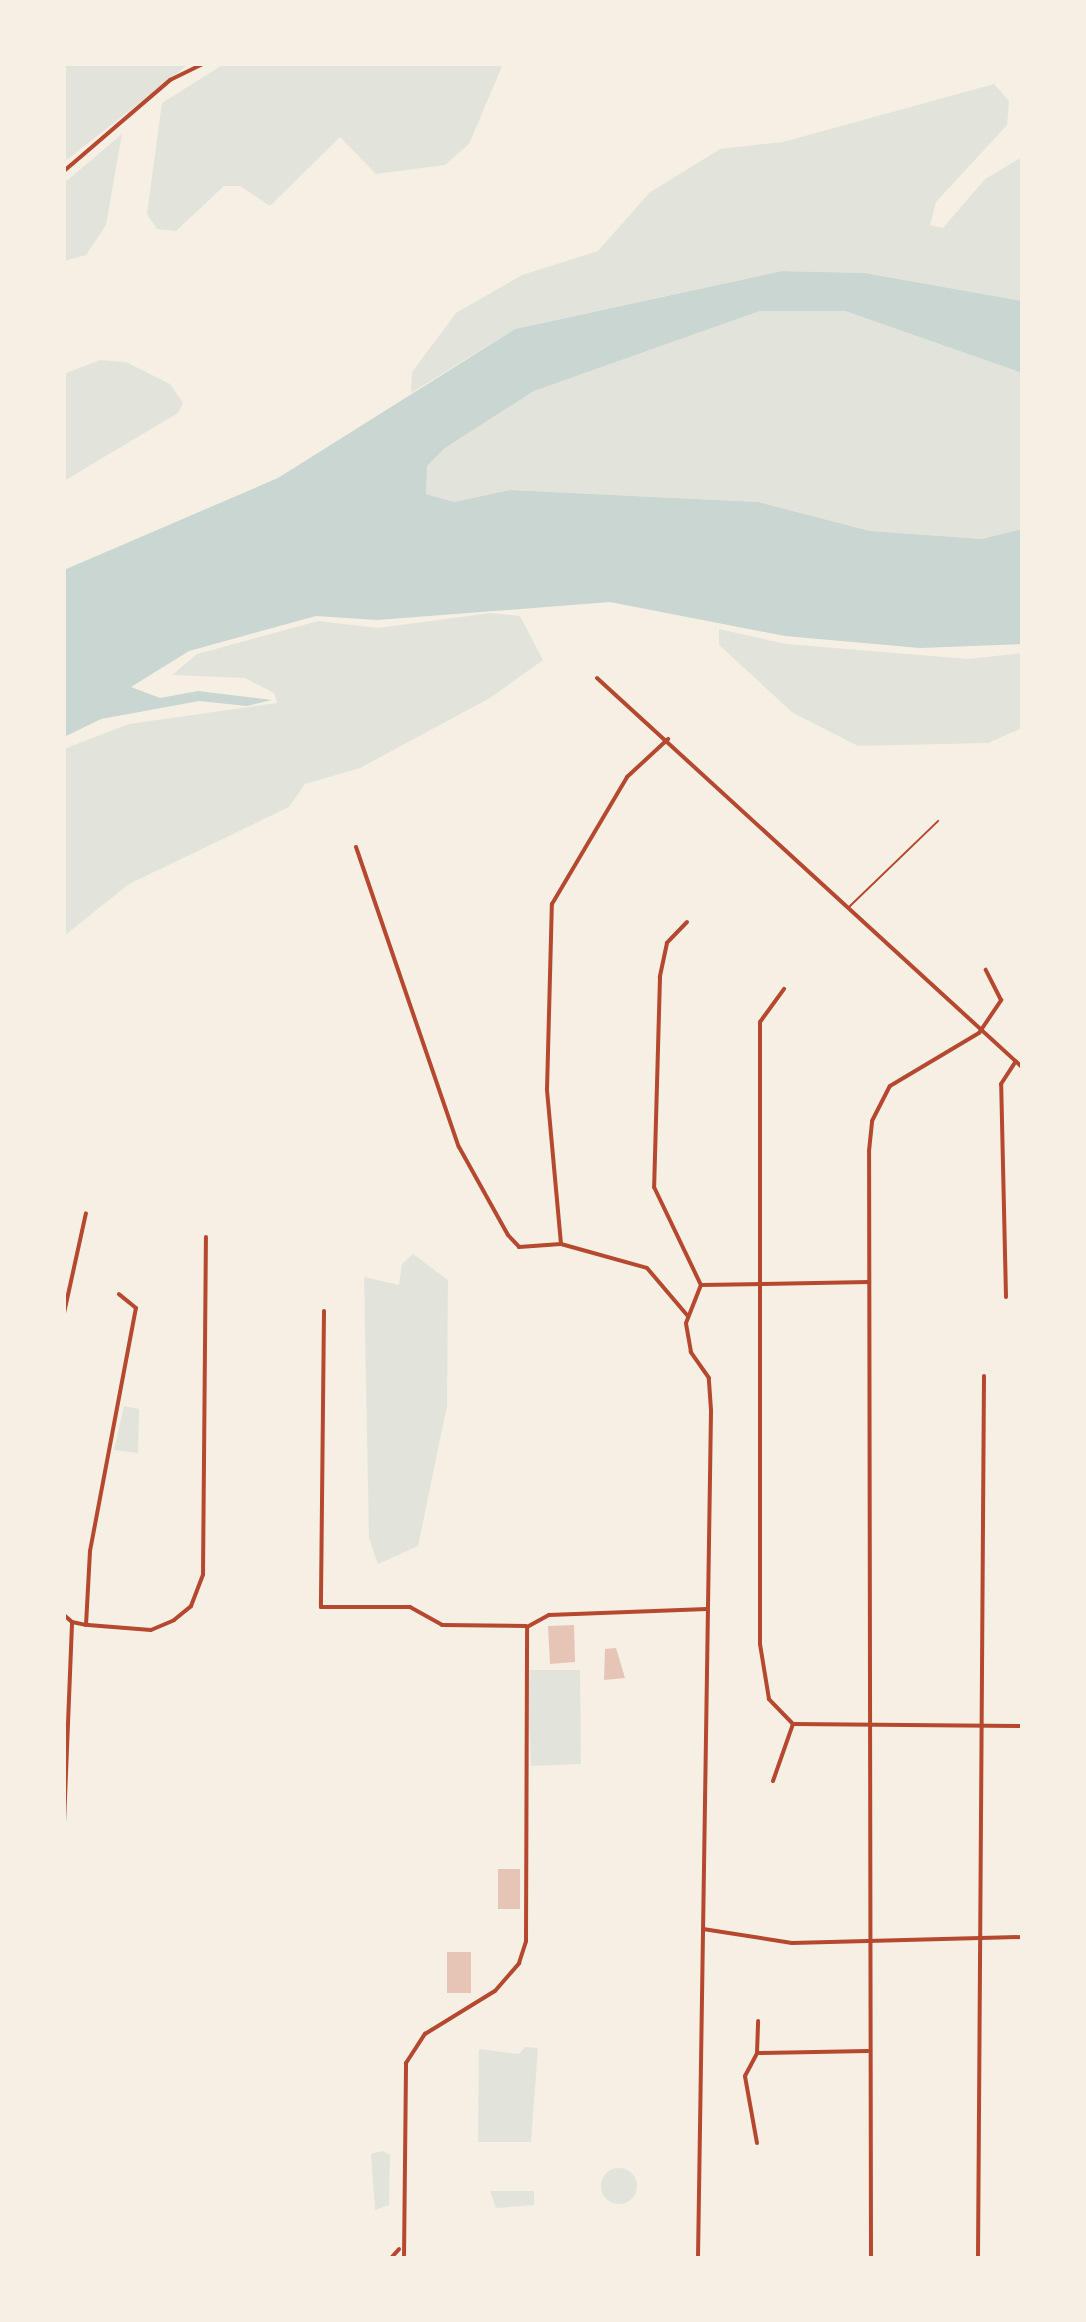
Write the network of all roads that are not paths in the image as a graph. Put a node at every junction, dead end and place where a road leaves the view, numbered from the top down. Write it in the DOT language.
graph roads {
  1 [pos="203,64"];
  2 [pos="64,171"];
  3 [pos="597,678"];
  4 [pos="668,739"];
  5 [pos="938,821"];
  6 [pos="356,847"];
  7 [pos="847,909"];
  8 [pos="687,922"];
  9 [pos="986,970"];
  10 [pos="784,989"];
  11 [pos="979,1033"];
  12 [pos="1016,1061"];
  13 [pos="1022,1067"];
  14 [pos="86,1213"];
  15 [pos="206,1237"];
  16 [pos="561,1244"];
  17 [pos="759,1281"];
  18 [pos="869,1282"];
  19 [pos="701,1285"];
  20 [pos="119,1294"];
  21 [pos="1006,1297"];
  22 [pos="324,1311"];
  23 [pos="64,1313"];
  24 [pos="687,1315"];
  25 [pos="984,1376"];
  26 [pos="707,1609"];
  27 [pos="64,1615"];
  28 [pos="72,1622"];
  29 [pos="86,1625"];
  30 [pos="527,1627"];
  31 [pos="868,1722"];
  32 [pos="793,1724"];
  33 [pos="980,1724"];
  34 [pos="1022,1726"];
  35 [pos="773,1781"];
  36 [pos="64,1823"];
  37 [pos="703,1929"];
  38 [pos="1022,1937"];
  39 [pos="978,1938"];
  40 [pos="874,1939"];
  41 [pos="758,2021"];
  42 [pos="868,2051"];
  43 [pos="757,2053"];
  44 [pos="757,2143"];
  45 [pos="399,2249"];
  46 [pos="391,2258"];
  47 [pos="404,2258"];
  48 [pos="698,2258"];
  49 [pos="871,2258"];
  50 [pos="978,2258"];
  1 -- 2 [label="street"];
  3 -- 4 [label="street"];
  4 -- 7 [label="street"];
  4 -- 16 [label="street"];
  5 -- 7 [label="lane"];
  6 -- 16 [label="street"];
  7 -- 11 [label="street"];
  8 -- 19 [label="street"];
  9 -- 11 [label="street"];
  10 -- 17 [label="street"];
  11 -- 12 [label="street"];
  11 -- 18 [label="street"];
  12 -- 13 [label="street"];
  12 -- 21 [label="street"];
  14 -- 23 [label="street"];
  15 -- 29 [label="street"];
  16 -- 24 [label="street"];
  17 -- 18 [label="street"];
  17 -- 19 [label="street"];
  17 -- 32 [label="street"];
  18 -- 31 [label="street"];
  19 -- 24 [label="street"];
  20 -- 29 [label="street"];
  22 -- 30 [label="street"];
  24 -- 26 [label="street"];
  25 -- 33 [label="street"];
  26 -- 30 [label="street"];
  26 -- 37 [label="street"];
  27 -- 28 [label="street"];
  28 -- 29 [label="street"];
  28 -- 36 [label="street"];
  30 -- 45 [label="street"];
  31 -- 32 [label="street"];
  31 -- 33 [label="street"];
  31 -- 40 [label="street"];
  32 -- 35 [label="street"];
  33 -- 34 [label="street"];
  33 -- 39 [label="street"];
  37 -- 40 [label="street"];
  37 -- 48 [label="street"];
  38 -- 39 [label="street"];
  39 -- 40 [label="street"];
  39 -- 50 [label="street"];
  40 -- 42 [label="street"];
  41 -- 43 [label="street"];
  42 -- 43 [label="street"];
  42 -- 49 [label="street"];
  43 -- 44 [label="street"];
  45 -- 46 [label="street"];
  45 -- 47 [label="street"];
}
